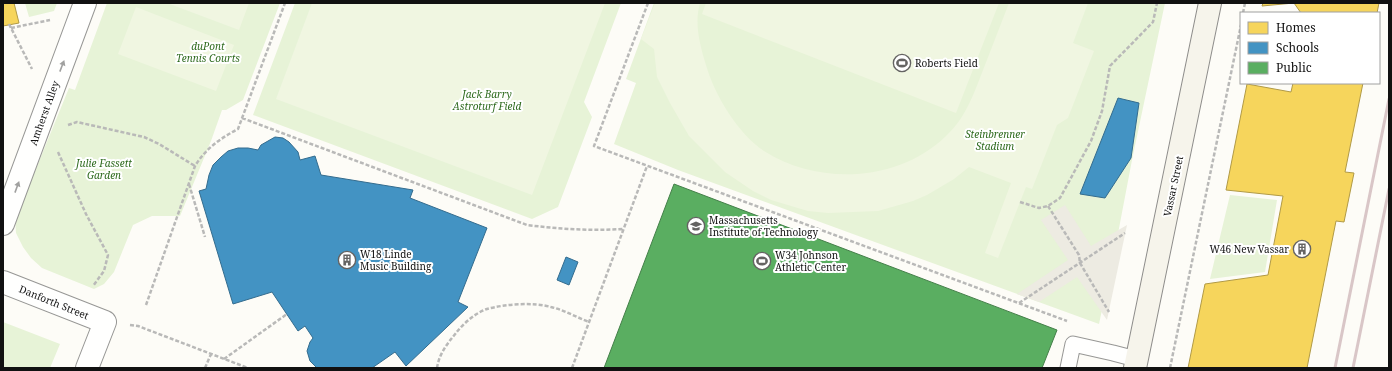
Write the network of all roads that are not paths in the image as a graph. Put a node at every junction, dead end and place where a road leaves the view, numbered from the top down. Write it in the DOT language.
graph roads {
  1 [pos="85,3"];
  2 [pos="1210,3"];
  3 [pos="3,224"];
  4 [pos="3,282"];
  5 [pos="1135,364"];
  6 [pos="87,368"];
  7 [pos="1068,368"];
  3 -- 1 [label="street, Amherst Alley, one-way"];
  2 -- 5 [label="main road, Vassar Street"];
  4 -- 6 [label="street, Danforth Street"];
  5 -- 7 [label="lane"];
}
